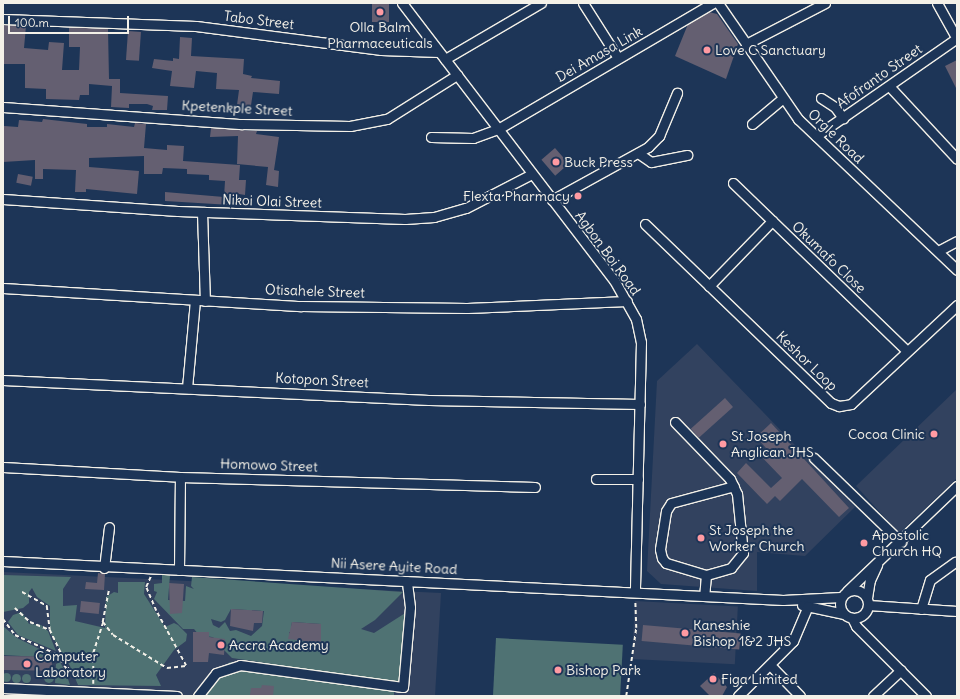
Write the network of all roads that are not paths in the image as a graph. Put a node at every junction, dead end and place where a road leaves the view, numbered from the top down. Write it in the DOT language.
graph roads {
  1 [pos="541,3"];
  2 [pos="583,3"];
  3 [pos="713,3"];
  4 [pos="718,3"];
  5 [pos="825,3"];
  6 [pos="937,3"];
  7 [pos="407,5"];
  8 [pos="3,19"];
  9 [pos="957,38"];
  10 [pos="746,44"];
  11 [pos="444,58"];
  12 [pos="618,58"];
  13 [pos="457,75"];
  14 [pos="890,87"];
  15 [pos="677,93"];
  16 [pos="821,98"];
  17 [pos="782,99"];
  18 [pos="3,107"];
  19 [pos="843,118"];
  20 [pos="752,124"];
  21 [pos="498,129"];
  22 [pos="816,136"];
  23 [pos="430,137"];
  24 [pos="638,153"];
  25 [pos="687,155"];
  26 [pos="957,159"];
  27 [pos="532,174"];
  28 [pos="733,183"];
  29 [pos="3,199"];
  30 [pos="552,200"];
  31 [pos="202,212"];
  32 [pos="772,221"];
  33 [pos="645,224"];
  34 [pos="957,241"];
  35 [pos="938,251"];
  36 [pos="957,270"];
  37 [pos="709,286"];
  38 [pos="3,288"];
  39 [pos="195,300"];
  40 [pos="205,300"];
  41 [pos="627,301"];
  42 [pos="957,305"];
  43 [pos="906,350"];
  44 [pos="3,380"];
  45 [pos="187,388"];
  46 [pos="640,404"];
  47 [pos="675,422"];
  48 [pos="814,458"];
  49 [pos="3,467"];
  50 [pos="180,477"];
  51 [pos="596,479"];
  52 [pos="638,479"];
  53 [pos="734,486"];
  54 [pos="957,486"];
  55 [pos="535,487"];
  56 [pos="109,527"];
  57 [pos="901,542"];
  58 [pos="3,561"];
  59 [pos="878,562"];
  60 [pos="955,562"];
  61 [pos="104,568"];
  62 [pos="179,570"];
  63 [pos="706,575"];
  64 [pos="407,580"];
  65 [pos="635,592"];
  66 [pos="844,594"];
  67 [pos="704,596"];
  68 [pos="783,600"];
  69 [pos="868,602"];
  70 [pos="808,606"];
  71 [pos="921,609"];
  72 [pos="957,611"];
  73 [pos="852,616"];
  74 [pos="770,666"];
  75 [pos="900,670"];
  76 [pos="3,688"];
  77 [pos="403,692"];
  78 [pos="178,696"];
  79 [pos="198,696"];
  80 [pos="738,696"];
  81 [pos="800,696"];
  82 [pos="873,696"];
  83 [pos="926,696"];
  1 -- 11 [label="street"];
  2 -- 12 [label="street"];
  3 -- 12 [label="street, Dei Amasa Link"];
  4 -- 10 [label="street, Orgle Road"];
  5 -- 10 [label="street"];
  6 -- 9 [label="street"];
  7 -- 11 [label="street, Agbon Boi Road"];
  8 -- 11 [label="street, Tabo Street"];
  9 -- 14 [label="street, Afofranto Street"];
  10 -- 17 [label="street, Orgle Road"];
  11 -- 13 [label="street, Agbon Boi Road"];
  12 -- 21 [label="street, Dei Amasa Link"];
  13 -- 18 [label="street, Kpetenkple Street"];
  13 -- 21 [label="street, Agbon Boi Road"];
  14 -- 19 [label="street, Afofranto Street"];
  14 -- 26 [label="street"];
  15 -- 24 [label="street"];
  16 -- 19 [label="street"];
  17 -- 20 [label="street"];
  17 -- 22 [label="street, Orgle Road"];
  19 -- 22 [label="street, Afofranto Street"];
  21 -- 23 [label="street, Dei Amasa Link"];
  21 -- 27 [label="street, Agbon Boi Road"];
  22 -- 35 [label="street, Orgle Road"];
  24 -- 25 [label="street"];
  24 -- 30 [label="street"];
  27 -- 30 [label="street, Agbon Boi Road"];
  27 -- 31 [label="street, Nikoi Olai Street"];
  28 -- 32 [label="street, Okumafo Close"];
  29 -- 31 [label="street, Nikoi Olai Street"];
  30 -- 41 [label="street, Agbon Boi Road"];
  31 -- 40 [label="street"];
  32 -- 37 [label="street"];
  32 -- 43 [label="street, Okumafo Close"];
  33 -- 37 [label="street, Keshor Loop"];
  34 -- 35 [label="street"];
  35 -- 36 [label="street, Orgle Road"];
  37 -- 43 [label="street, Keshor Loop"];
  38 -- 39 [label="street, Otisahele Street"];
  39 -- 40 [label="street, Otisahele Street"];
  39 -- 45 [label="street"];
  40 -- 41 [label="street, Otisahele Street"];
  41 -- 46 [label="street, Agbon Boi Road"];
  42 -- 43 [label="street, Keshor Loop"];
  44 -- 45 [label="street, Kotopon Street"];
  45 -- 46 [label="street, Kotopon Street"];
  46 -- 52 [label="street, Agbon Boi Road"];
  47 -- 53 [label="street"];
  48 -- 57 [label="street"];
  49 -- 50 [label="street, Homowo Street"];
  50 -- 55 [label="street, Homowo Street"];
  50 -- 62 [label="street"];
  51 -- 52 [label="street"];
  52 -- 65 [label="street, Agbon Boi Road"];
  53 -- 63 [label="street"];
  53 -- 63 [label="street"];
  54 -- 57 [label="street"];
  56 -- 61 [label="street"];
  57 -- 59 [label="street"];
  58 -- 61 [label="street, Nii Asere Ayite Road"];
  59 -- 66 [label="street"];
  59 -- 69 [label="street"];
  60 -- 71 [label="street"];
  61 -- 62 [label="street, Nii Asere Ayite Road"];
  62 -- 64 [label="street, Nii Asere Ayite Road"];
  63 -- 67 [label="street"];
  64 -- 65 [label="street, Nii Asere Ayite Road"];
  64 -- 77 [label="street"];
  65 -- 67 [label="street, Nii Asere Ayite Road"];
  66 -- 68 [label="street, Nii Asere Ayite Road"];
  66 -- 69 [label="street, Nii Asere Ayite Road"];
  66 -- 73 [label="street"];
  67 -- 68 [label="street, Nii Asere Ayite Road"];
  68 -- 70 [label="street, Nii Asere Ayite Road"];
  69 -- 71 [label="street"];
  69 -- 73 [label="street"];
  70 -- 73 [label="street, Nii Asere Ayite Road"];
  70 -- 74 [label="street"];
  71 -- 72 [label="street"];
  73 -- 75 [label="street"];
  74 -- 80 [label="street"];
  74 -- 81 [label="street"];
  75 -- 82 [label="street"];
  75 -- 83 [label="street"];
  76 -- 78 [label="street"];
  77 -- 79 [label="street"];
}
